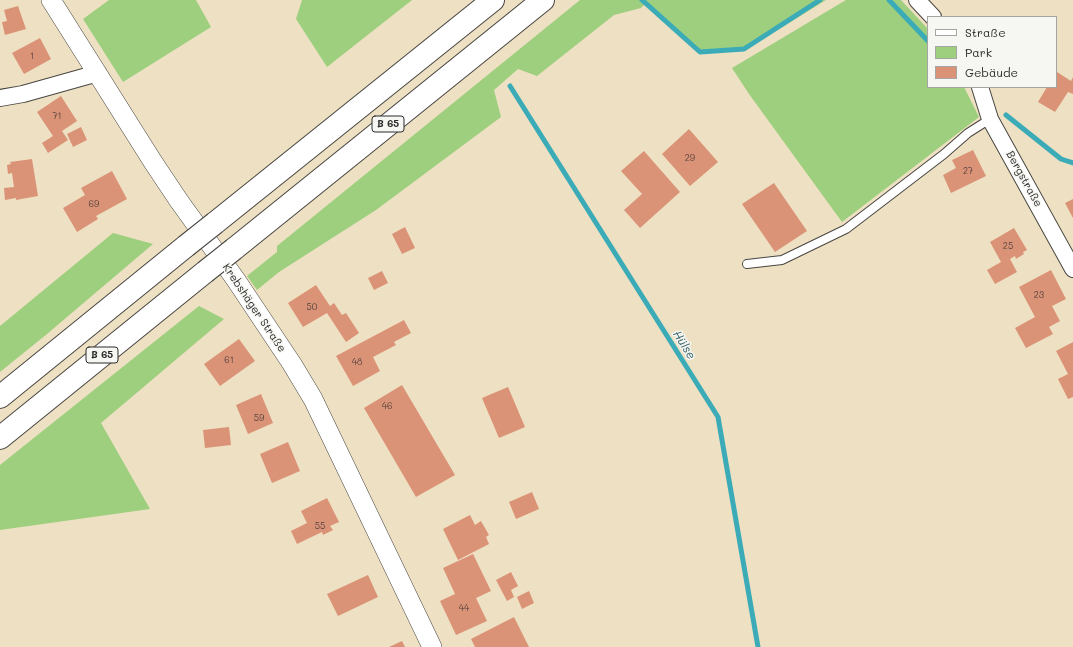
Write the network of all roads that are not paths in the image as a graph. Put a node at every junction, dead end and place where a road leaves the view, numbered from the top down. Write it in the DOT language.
graph roads {
  1 [pos="51,0"];
  2 [pos="493,0"];
  3 [pos="543,0"];
  4 [pos="917,0"];
  5 [pos="932,16"];
  6 [pos="98,73"];
  7 [pos="980,88"];
  8 [pos="0,98"];
  9 [pos="990,119"];
  10 [pos="747,264"];
  11 [pos="1073,269"];
  12 [pos="0,397"];
  13 [pos="0,438"];
  14 [pos="432,647"];
  1 -- 6 [label="street, Krebshäger Straße"];
  2 -- 12 [label="highway, B 65, bridge"];
  3 -- 13 [label="highway, B 65, bridge"];
  4 -- 5 [label="street"];
  6 -- 8 [label="street"];
  6 -- 14 [label="street, Krebshäger Straße"];
  7 -- 9 [label="street, Bergstraße"];
  9 -- 10 [label="lane"];
  9 -- 11 [label="street, Bergstraße"];
}
